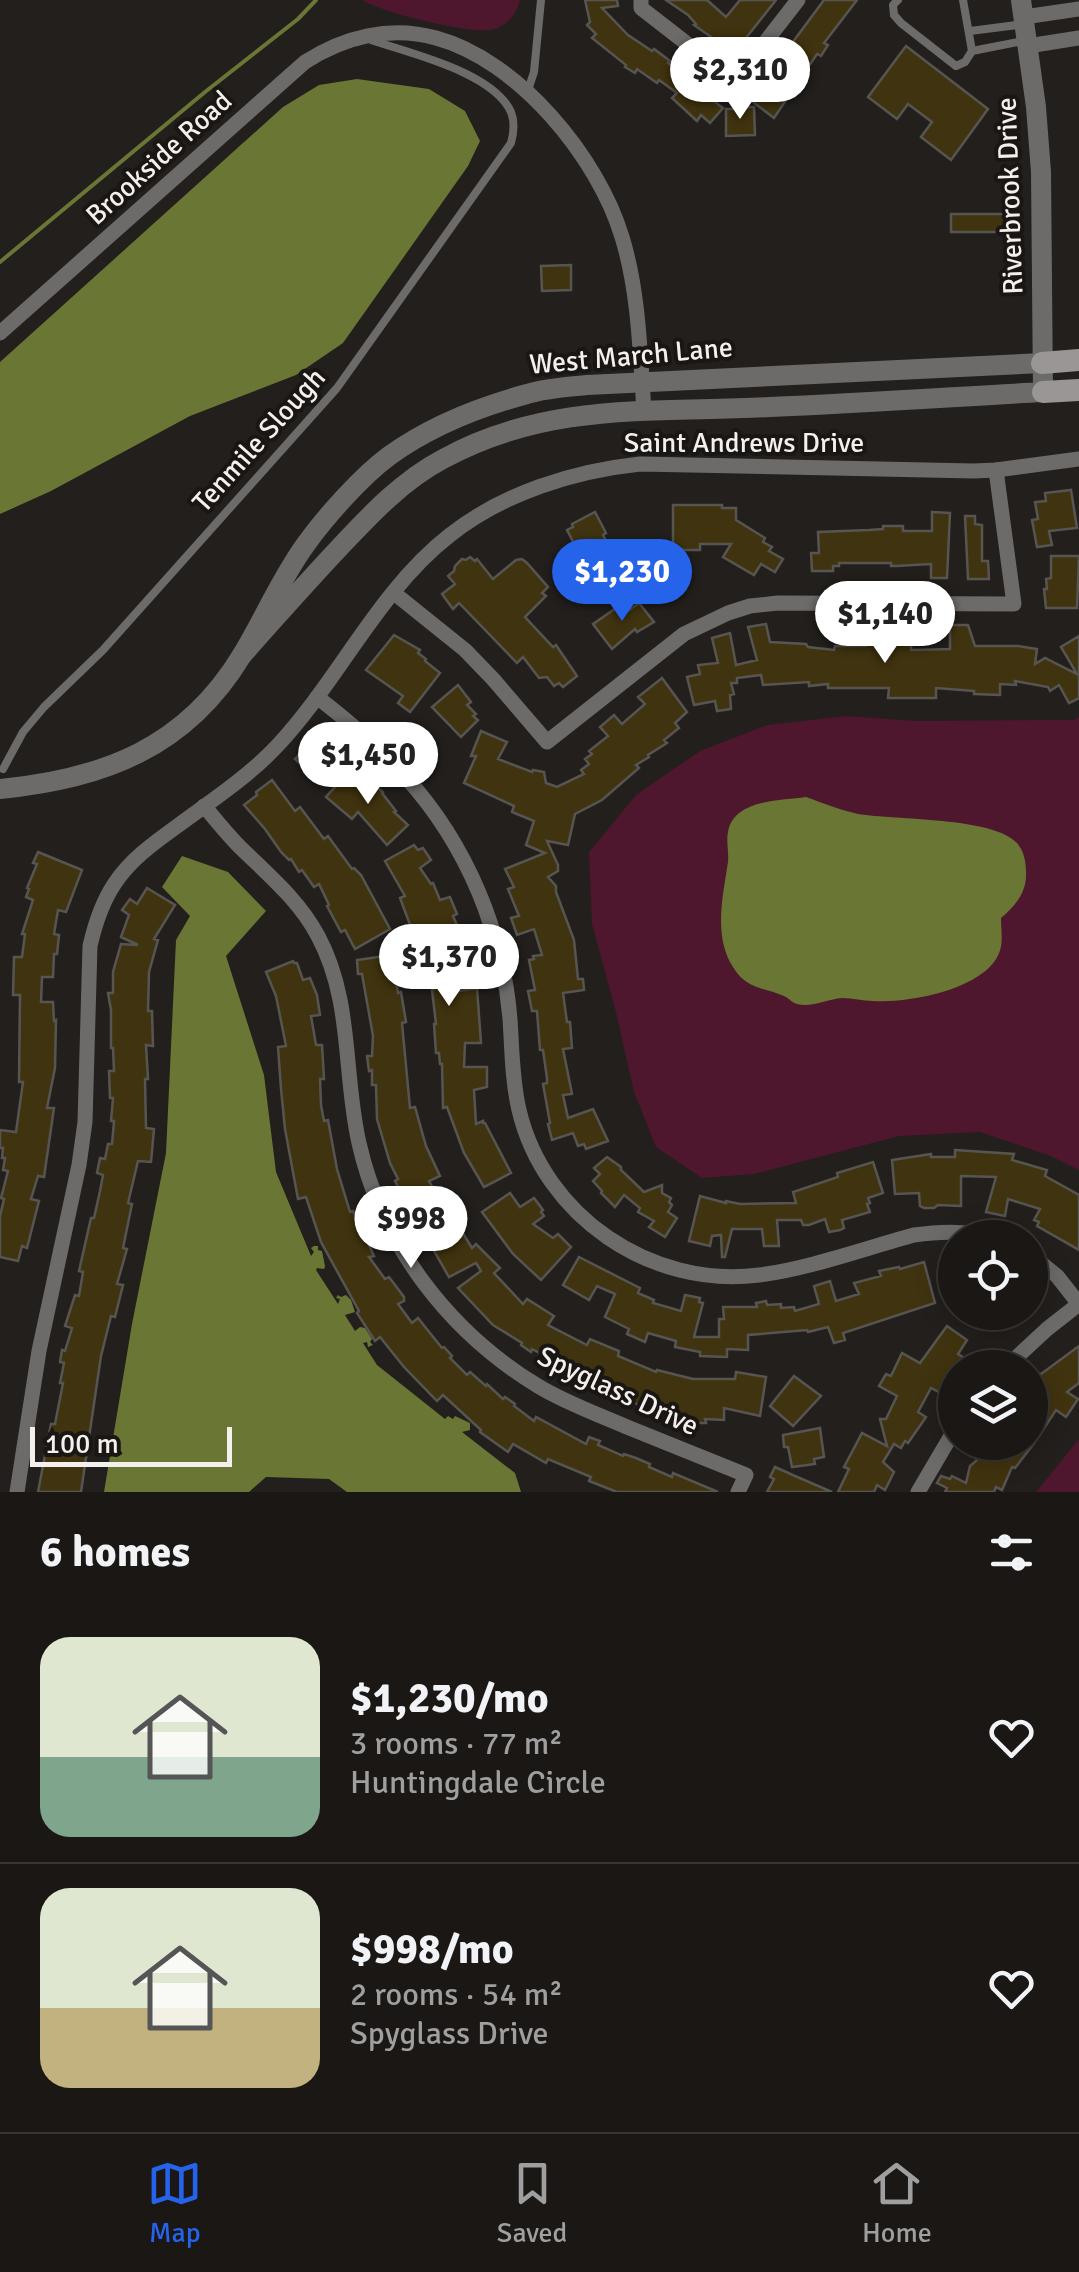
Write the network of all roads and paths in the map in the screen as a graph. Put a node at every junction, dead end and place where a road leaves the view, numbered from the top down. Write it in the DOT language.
graph roads {
  1 [pos="541,0"];
  2 [pos="641,0"];
  3 [pos="798,0"];
  4 [pos="898,0"];
  5 [pos="963,0"];
  6 [pos="1079,9"];
  7 [pos="1025,25"];
  8 [pos="987,30"];
  9 [pos="970,31"];
  10 [pos="361,37"];
  11 [pos="1079,38"];
  12 [pos="990,48"];
  13 [pos="972,52"];
  14 [pos="527,92"];
  15 [pos="0,333"];
  16 [pos="1079,360"];
  17 [pos="1042,362"];
  18 [pos="642,381"];
  19 [pos="1079,390"];
  20 [pos="1043,392"];
  21 [pos="644,410"];
  22 [pos="1079,459"];
  23 [pos="996,470"];
  24 [pos="394,593"];
  25 [pos="242,654"];
  26 [pos="317,697"];
  27 [pos="2,779"];
  28 [pos="204,806"];
  29 [pos="938,1232"];
  30 [pos="1048,1268"];
  31 [pos="1079,1304"];
  32 [pos="1024,1350"];
  33 [pos="938,1458"];
  34 [pos="17,1492"];
  35 [pos="738,1492"];
  36 [pos="918,1492"];
  1 -- 14 [label="lane"];
  2 -- 3 [label="street"];
  4 -- 13 [label="lane"];
  5 -- 9 [label="lane"];
  6 -- 7 [label="street"];
  7 -- 8 [label="lane"];
  7 -- 11 [label="street"];
  7 -- 12 [label="lane"];
  7 -- 17 [label="street, Riverbrook Drive"];
  8 -- 9 [label="lane"];
  8 -- 12 [label="lane"];
  9 -- 13 [label="lane"];
  10 -- 14 [label="street, Brookside Road"];
  10 -- 15 [label="street, Brookside Road"];
  10 -- 27 [label="lane, Tenmile Slough"];
  12 -- 13 [label="lane"];
  14 -- 18 [label="street, Brookside Road"];
  16 -- 17 [label="main road, West March Lane"];
  17 -- 18 [label="street, West March Lane"];
  17 -- 20 [label="street, Riverbrook Drive"];
  18 -- 21 [label="street, Brookside Road"];
  18 -- 25 [label="street, West March Lane"];
  19 -- 20 [label="main road, West March Lane"];
  20 -- 21 [label="street, West March Lane"];
  21 -- 25 [label="street, West March Lane"];
  22 -- 23 [label="street, Saint Andrews Drive"];
  23 -- 24 [label="street, Saint Andrews Drive"];
  23 -- 24 [label="street"];
  24 -- 26 [label="street, Saint Andrews Drive"];
  25 -- 27 [label="street, West March Lane"];
  26 -- 28 [label="street, Saint Andrews Drive"];
  26 -- 29 [label="street"];
  28 -- 34 [label="street, Saint Andrews Drive"];
  28 -- 35 [label="street, Spyglass Drive"];
  30 -- 31 [label="street"];
  31 -- 32 [label="street"];
  33 -- 36 [label="street"];
}
